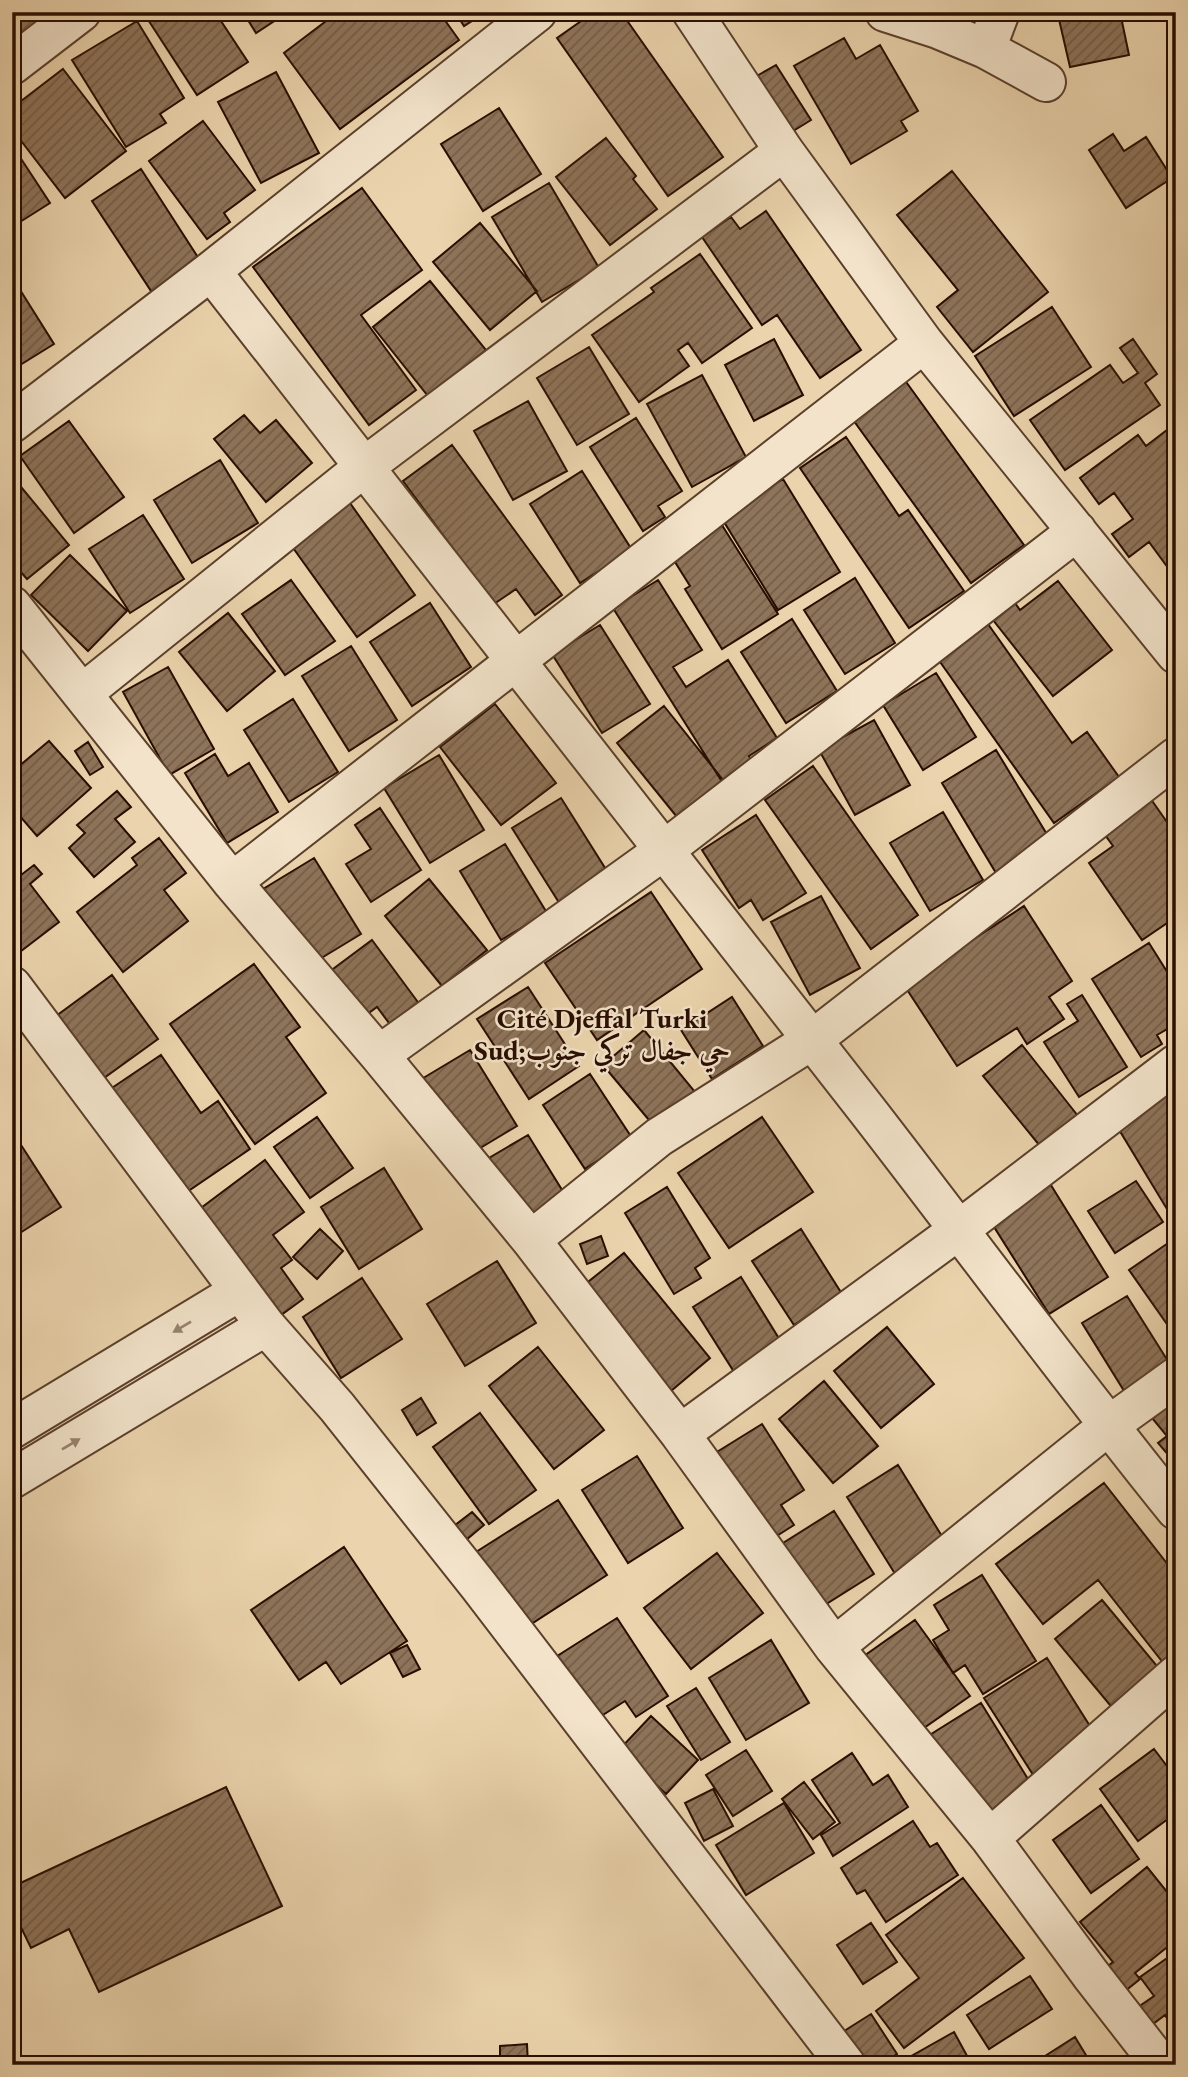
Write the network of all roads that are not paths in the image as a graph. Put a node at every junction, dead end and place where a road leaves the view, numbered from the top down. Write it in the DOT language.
graph roads {
  1 [pos="81,12"];
  2 [pos="537,12"];
  3 [pos="692,12"];
  4 [pos="885,12"];
  5 [pos="1000,12"];
  6 [pos="986,49"];
  7 [pos="12,65"];
  8 [pos="1046,82"];
  9 [pos="783,151"];
  10 [pos="211,271"];
  11 [pos="925,343"];
  12 [pos="12,423"];
  13 [pos="364,467"];
  14 [pos="1077,531"];
  15 [pos="12,606"];
  16 [pos="1176,654"];
  17 [pos="516,660"];
  18 [pos="83,693"];
  19 [pos="1176,757"];
  20 [pos="663,851"];
  21 [pos="232,882"];
  22 [pos="12,986"];
  23 [pos="812,1040"];
  24 [pos="379,1055"];
  25 [pos="1176,1064"];
  26 [pos="960,1229"];
  27 [pos="531,1240"];
  28 [pos="240,1291"];
  29 [pos="266,1326"];
  30 [pos="1176,1377"];
  31 [pos="1108,1426"];
  32 [pos="12,1429"];
  33 [pos="680,1434"];
  34 [pos="12,1479"];
  35 [pos="1176,1510"];
  36 [pos="834,1647"];
  37 [pos="1176,1675"];
  38 [pos="990,1838"];
  39 [pos="846,2065"];
  40 [pos="1161,2065"];
  1 -- 7 [label="street"];
  2 -- 10 [label="street"];
  3 -- 9 [label="street"];
  4 -- 6 [label="street"];
  5 -- 6 [label="street"];
  6 -- 8 [label="street"];
  9 -- 11 [label="street"];
  9 -- 13 [label="street"];
  10 -- 12 [label="street"];
  10 -- 13 [label="street"];
  11 -- 14 [label="street"];
  11 -- 17 [label="street"];
  13 -- 17 [label="street"];
  13 -- 18 [label="street"];
  14 -- 16 [label="street"];
  14 -- 20 [label="street"];
  15 -- 18 [label="street"];
  17 -- 20 [label="street"];
  17 -- 21 [label="street"];
  18 -- 21 [label="street"];
  19 -- 23 [label="street"];
  20 -- 23 [label="street"];
  20 -- 24 [label="street"];
  21 -- 24 [label="street"];
  22 -- 28 [label="street"];
  23 -- 26 [label="street"];
  23 -- 27 [label="street"];
  24 -- 27 [label="street"];
  25 -- 26 [label="street"];
  26 -- 31 [label="street"];
  26 -- 33 [label="street"];
  27 -- 33 [label="street"];
  28 -- 29 [label="street"];
  28 -- 32 [label="street, one-way"];
  34 -- 29 [label="street, one-way"];
  29 -- 39 [label="street"];
  30 -- 31 [label="street"];
  31 -- 35 [label="street"];
  31 -- 36 [label="street"];
  33 -- 36 [label="street"];
  36 -- 38 [label="street"];
  37 -- 38 [label="street"];
  38 -- 40 [label="street"];
}
